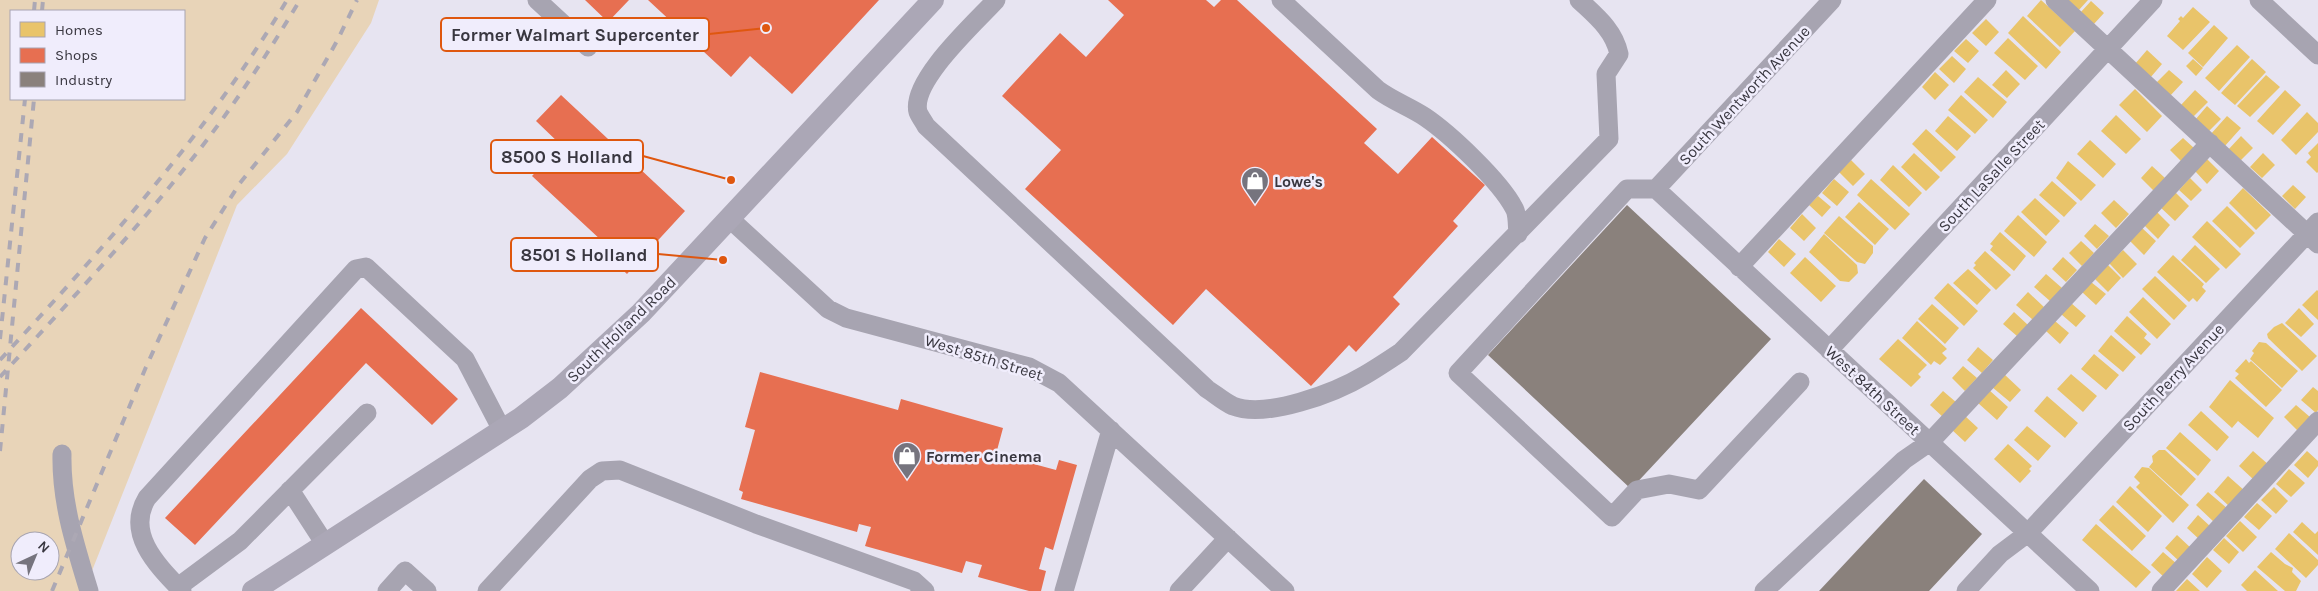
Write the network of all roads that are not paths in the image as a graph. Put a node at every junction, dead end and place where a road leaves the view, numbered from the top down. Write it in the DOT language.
graph roads {
  1 [pos="537,0"];
  2 [pos="933,0"];
  3 [pos="996,0"];
  4 [pos="1281,0"];
  5 [pos="1579,0"];
  6 [pos="1832,0"];
  7 [pos="1987,0"];
  8 [pos="2055,0"];
  9 [pos="2153,0"];
  10 [pos="2258,0"];
  11 [pos="588,47"];
  12 [pos="2108,49"];
  13 [pos="2318,55"];
  14 [pos="2210,143"];
  15 [pos="1656,189"];
  16 [pos="730,219"];
  17 [pos="2314,233"];
  18 [pos="1518,234"];
  19 [pos="1739,267"];
  20 [pos="1829,350"];
  21 [pos="1800,382"];
  22 [pos="367,412"];
  23 [pos="2318,421"];
  24 [pos="502,430"];
  25 [pos="1111,430"];
  26 [pos="1930,442"];
  27 [pos="62,454"];
  28 [pos="290,490"];
  29 [pos="2028,533"];
  30 [pos="1228,538"];
  31 [pos="325,544"];
  32 [pos="180,589"];
  33 [pos="90,591"];
  34 [pos="254,591"];
  35 [pos="387,591"];
  36 [pos="427,591"];
  37 [pos="487,591"];
  38 [pos="925,591"];
  39 [pos="1064,591"];
  40 [pos="1179,591"];
  41 [pos="1284,591"];
  42 [pos="1764,591"];
  43 [pos="1966,591"];
  44 [pos="2090,591"];
  45 [pos="2161,591"];
  1 -- 11 [label="street"];
  2 -- 16 [label="main road, South Holland Road"];
  3 -- 18 [label="street"];
  4 -- 18 [label="street"];
  5 -- 18 [label="street"];
  6 -- 15 [label="street, South Wentworth Avenue"];
  7 -- 19 [label="street"];
  8 -- 12 [label="street"];
  9 -- 12 [label="street, South LaSalle Street"];
  10 -- 13 [label="street"];
  12 -- 14 [label="street"];
  12 -- 20 [label="street, South LaSalle Street"];
  14 -- 17 [label="street"];
  14 -- 26 [label="street"];
  15 -- 19 [label="street, West 84th Street"];
  15 -- 21 [label="street"];
  16 -- 24 [label="main road, South Holland Road"];
  16 -- 25 [label="street, West 85th Street"];
  17 -- 29 [label="street, South Perry Avenue"];
  19 -- 20 [label="street, West 84th Street"];
  20 -- 26 [label="street, West 84th Street"];
  22 -- 28 [label="street"];
  23 -- 45 [label="street"];
  24 -- 31 [label="main road, South Holland Road"];
  24 -- 32 [label="street"];
  25 -- 30 [label="street, West 85th Street"];
  25 -- 39 [label="street"];
  26 -- 29 [label="street, West 84th Street"];
  26 -- 42 [label="street"];
  27 -- 33 [label="street"];
  28 -- 31 [label="street"];
  28 -- 32 [label="street"];
  29 -- 43 [label="street, South Perry Avenue"];
  29 -- 44 [label="street, West 84th Street"];
  30 -- 40 [label="street"];
  30 -- 41 [label="street, West 85th Street"];
  31 -- 34 [label="main road, South Holland Road"];
  35 -- 36 [label="street"];
  37 -- 38 [label="street"];
}
